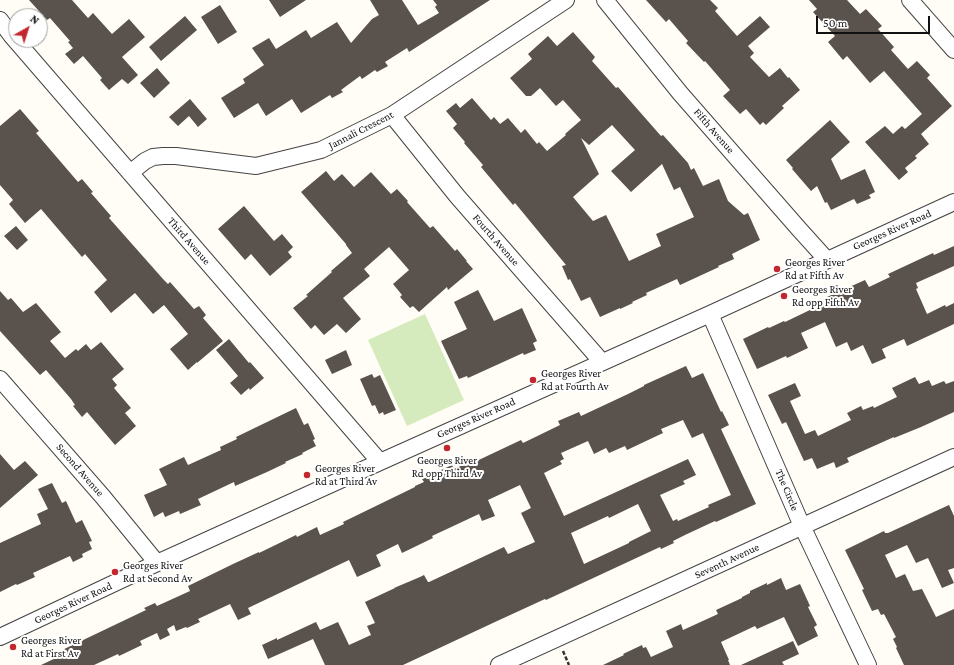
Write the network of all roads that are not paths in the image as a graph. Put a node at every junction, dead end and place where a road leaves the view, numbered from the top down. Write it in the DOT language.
graph roads {
  1 [pos="566,0"];
  2 [pos="605,0"];
  3 [pos="910,0"];
  4 [pos="0,20"];
  5 [pos="954,50"];
  6 [pos="392,115"];
  7 [pos="130,172"];
  8 [pos="954,202"];
  9 [pos="827,260"];
  10 [pos="710,314"];
  11 [pos="602,362"];
  12 [pos="0,379"];
  13 [pos="954,457"];
  14 [pos="380,462"];
  15 [pos="802,526"];
  16 [pos="157,563"];
  17 [pos="0,637"];
  18 [pos="500,665"];
  19 [pos="868,665"];
  1 -- 6 [label="street, Jannali Crescent"];
  2 -- 9 [label="street, Fifth Avenue"];
  3 -- 5 [label="street"];
  4 -- 7 [label="street, Third Avenue"];
  6 -- 7 [label="street, Jannali Crescent"];
  6 -- 11 [label="street, Fourth Avenue"];
  7 -- 14 [label="street, Third Avenue"];
  8 -- 9 [label="street, Georges River Road"];
  9 -- 10 [label="street, Georges River Road"];
  10 -- 11 [label="street, Georges River Road"];
  10 -- 15 [label="street, The Circle"];
  11 -- 14 [label="street, Georges River Road"];
  12 -- 16 [label="street, Second Avenue"];
  13 -- 15 [label="street, Seventh Avenue"];
  14 -- 16 [label="street, Georges River Road"];
  15 -- 18 [label="street, Seventh Avenue"];
  15 -- 19 [label="street, The Circle"];
  16 -- 17 [label="street, Georges River Road"];
}
